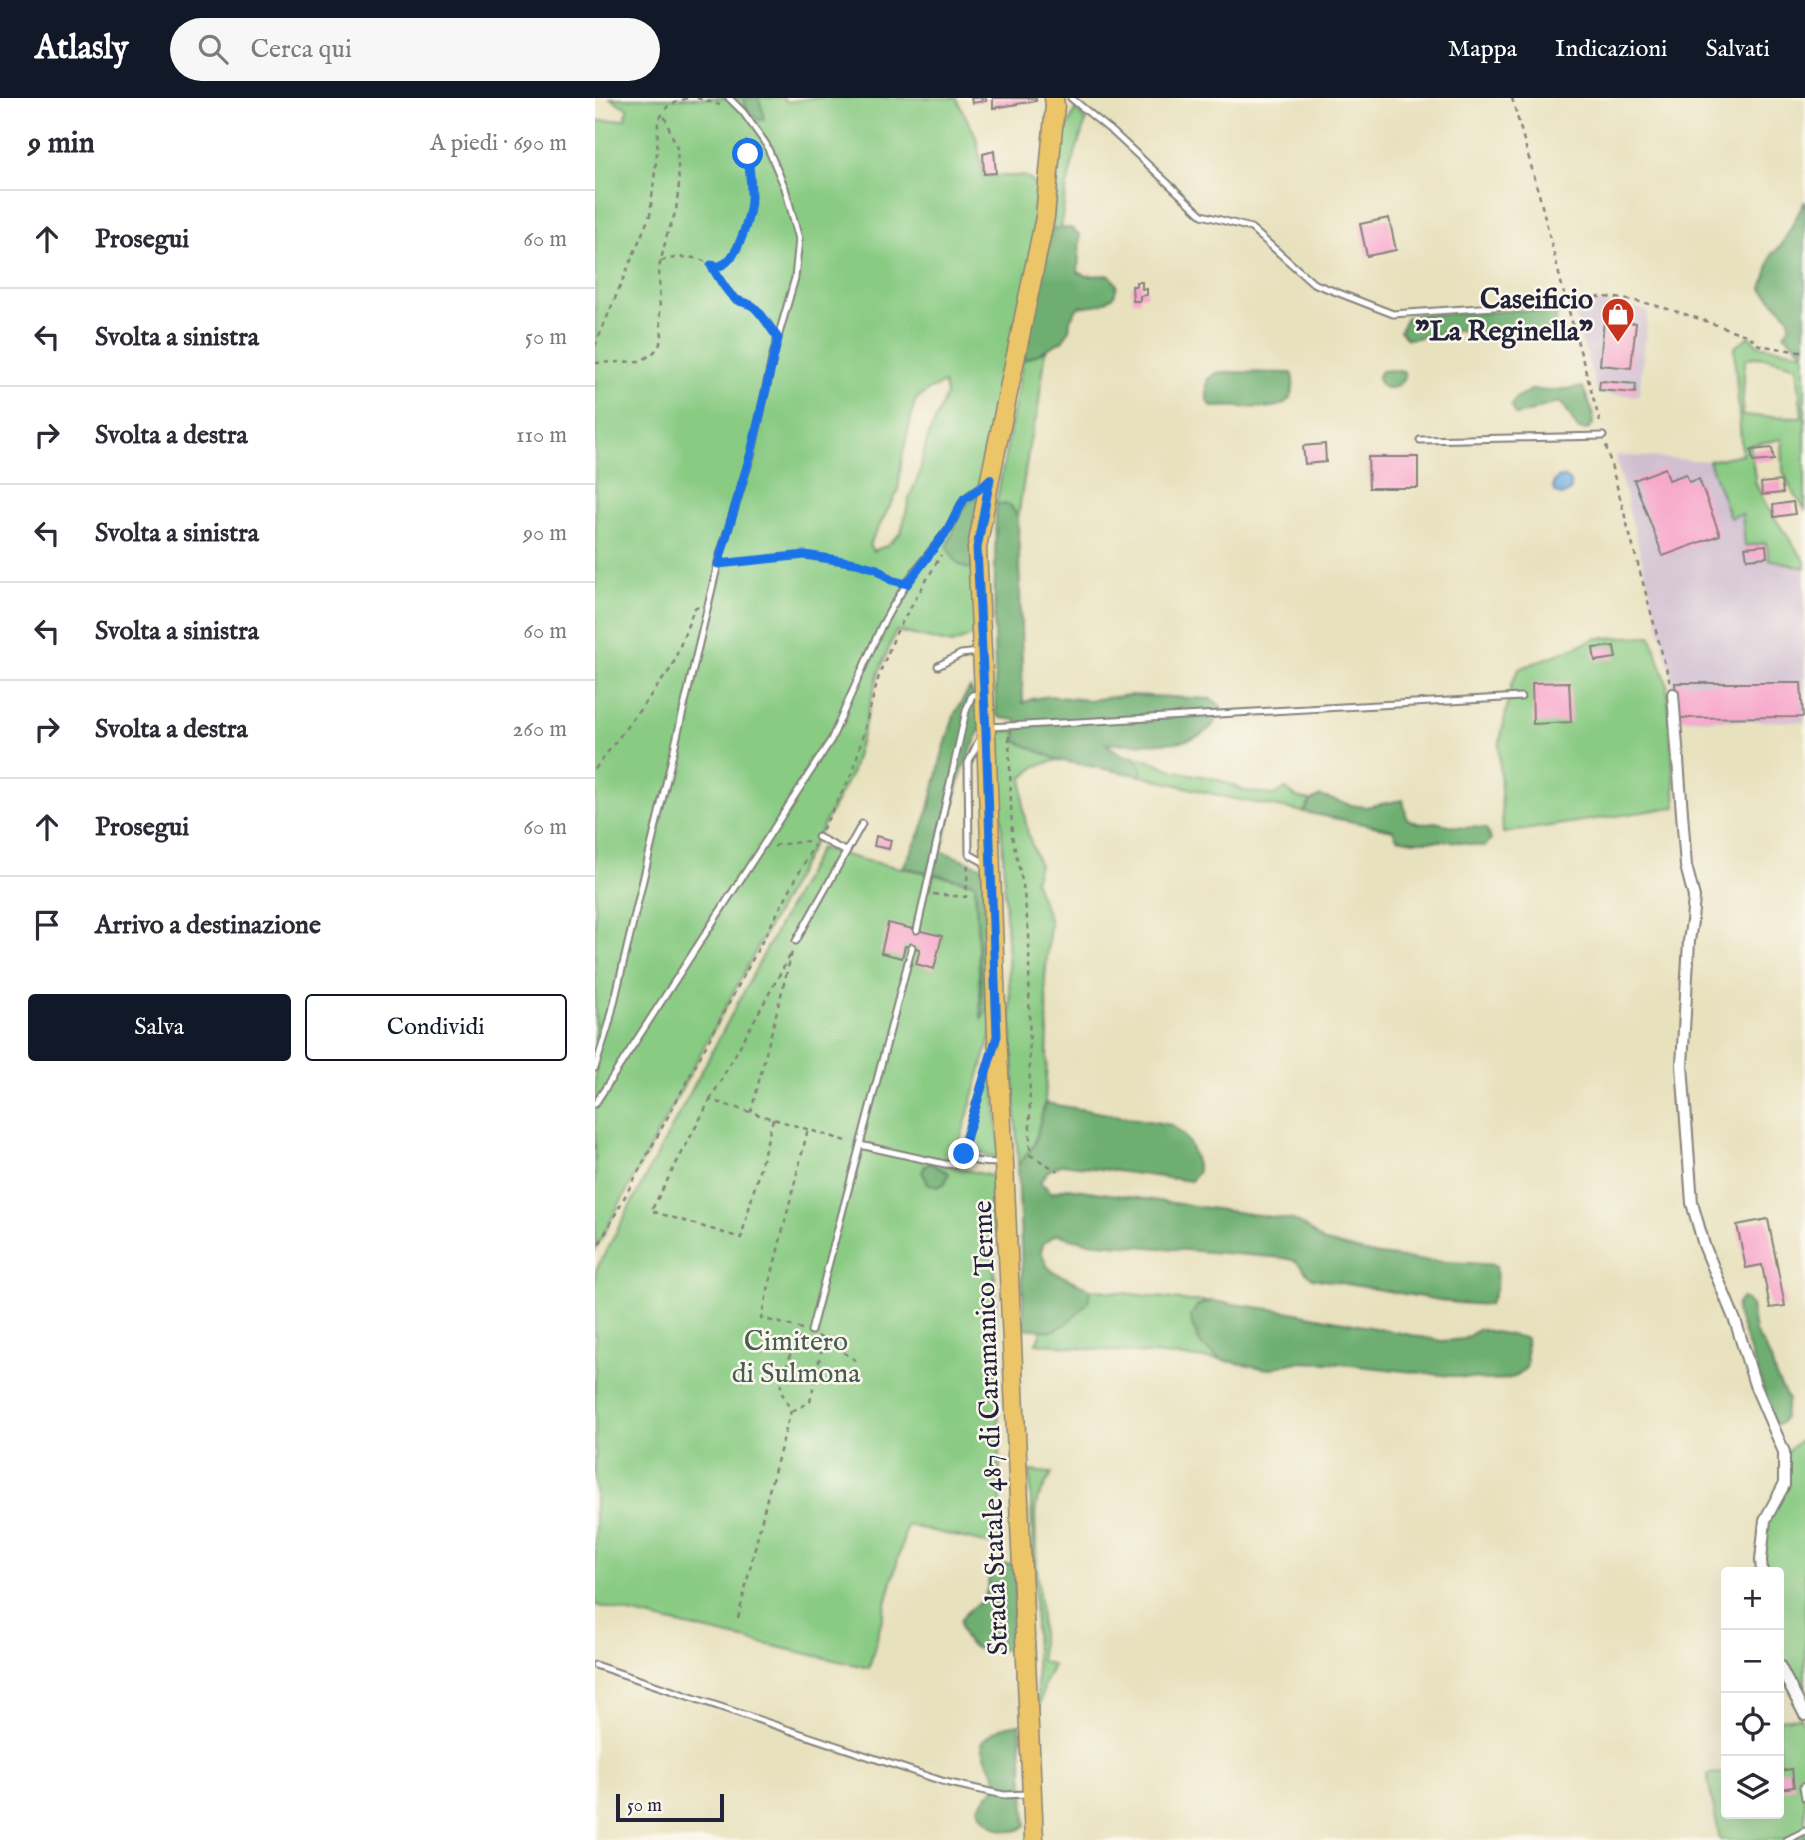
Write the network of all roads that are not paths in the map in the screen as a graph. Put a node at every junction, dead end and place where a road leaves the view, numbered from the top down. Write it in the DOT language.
graph roads {
  1 [pos="729,98"];
  2 [pos="1054,98"];
  3 [pos="1071,98"];
  4 [pos="1566,302"];
  5 [pos="1603,436"];
  6 [pos="1420,440"];
  7 [pos="990,479"];
  8 [pos="982,652"];
  9 [pos="938,666"];
  10 [pos="984,693"];
  11 [pos="1673,694"];
  12 [pos="1521,697"];
  13 [pos="986,730"];
  14 [pos="862,824"];
  15 [pos="818,837"];
  16 [pos="845,851"];
  17 [pos="992,867"];
  18 [pos="916,930"];
  19 [pos="796,941"];
  20 [pos="912,947"];
  21 [pos="997,1036"];
  22 [pos="595,1068"];
  23 [pos="595,1104"];
  24 [pos="860,1145"];
  25 [pos="968,1158"];
  26 [pos="1005,1163"];
  27 [pos="811,1331"];
  28 [pos="1762,1567"];
  29 [pos="595,1665"];
  30 [pos="1784,1675"];
  31 [pos="1805,1715"];
  32 [pos="1805,1786"];
  33 [pos="1031,1794"];
  34 [pos="1805,1798"];
  35 [pos="1805,1832"];
  36 [pos="1034,1840"];
  37 [pos="1787,1840"];
  1 -- 22 [label="lane"];
  2 -- 7 [label="main road, Strada Statale 487 di Caramanico Terme"];
  3 -- 4 [label="lane"];
  5 -- 6 [label="lane"];
  7 -- 8 [label="main road, Strada Statale 487 di Caramanico Terme"];
  7 -- 23 [label="lane"];
  8 -- 9 [label="lane"];
  8 -- 10 [label="main road, Strada Statale 487 di Caramanico Terme"];
  10 -- 13 [label="main road, Strada Statale 487 di Caramanico Terme"];
  10 -- 18 [label="lane"];
  11 -- 28 [label="street"];
  12 -- 13 [label="lane"];
  13 -- 17 [label="main road, Strada Statale 487 di Caramanico Terme"];
  13 -- 17 [label="lane"];
  14 -- 16 [label="lane"];
  15 -- 16 [label="lane"];
  16 -- 19 [label="lane"];
  17 -- 21 [label="main road, Strada Statale 487 di Caramanico Terme"];
  20 -- 24 [label="lane"];
  21 -- 25 [label="lane"];
  21 -- 26 [label="main road, Strada Statale 487 di Caramanico Terme"];
  24 -- 25 [label="lane"];
  24 -- 27 [label="lane"];
  25 -- 26 [label="lane"];
  26 -- 33 [label="main road, Strada Statale 487 di Caramanico Terme"];
  29 -- 33 [label="lane"];
  30 -- 31 [label="street"];
  32 -- 34 [label="lane"];
  33 -- 36 [label="main road, Strada Statale 487 di Caramanico Terme"];
  35 -- 37 [label="lane"];
}
